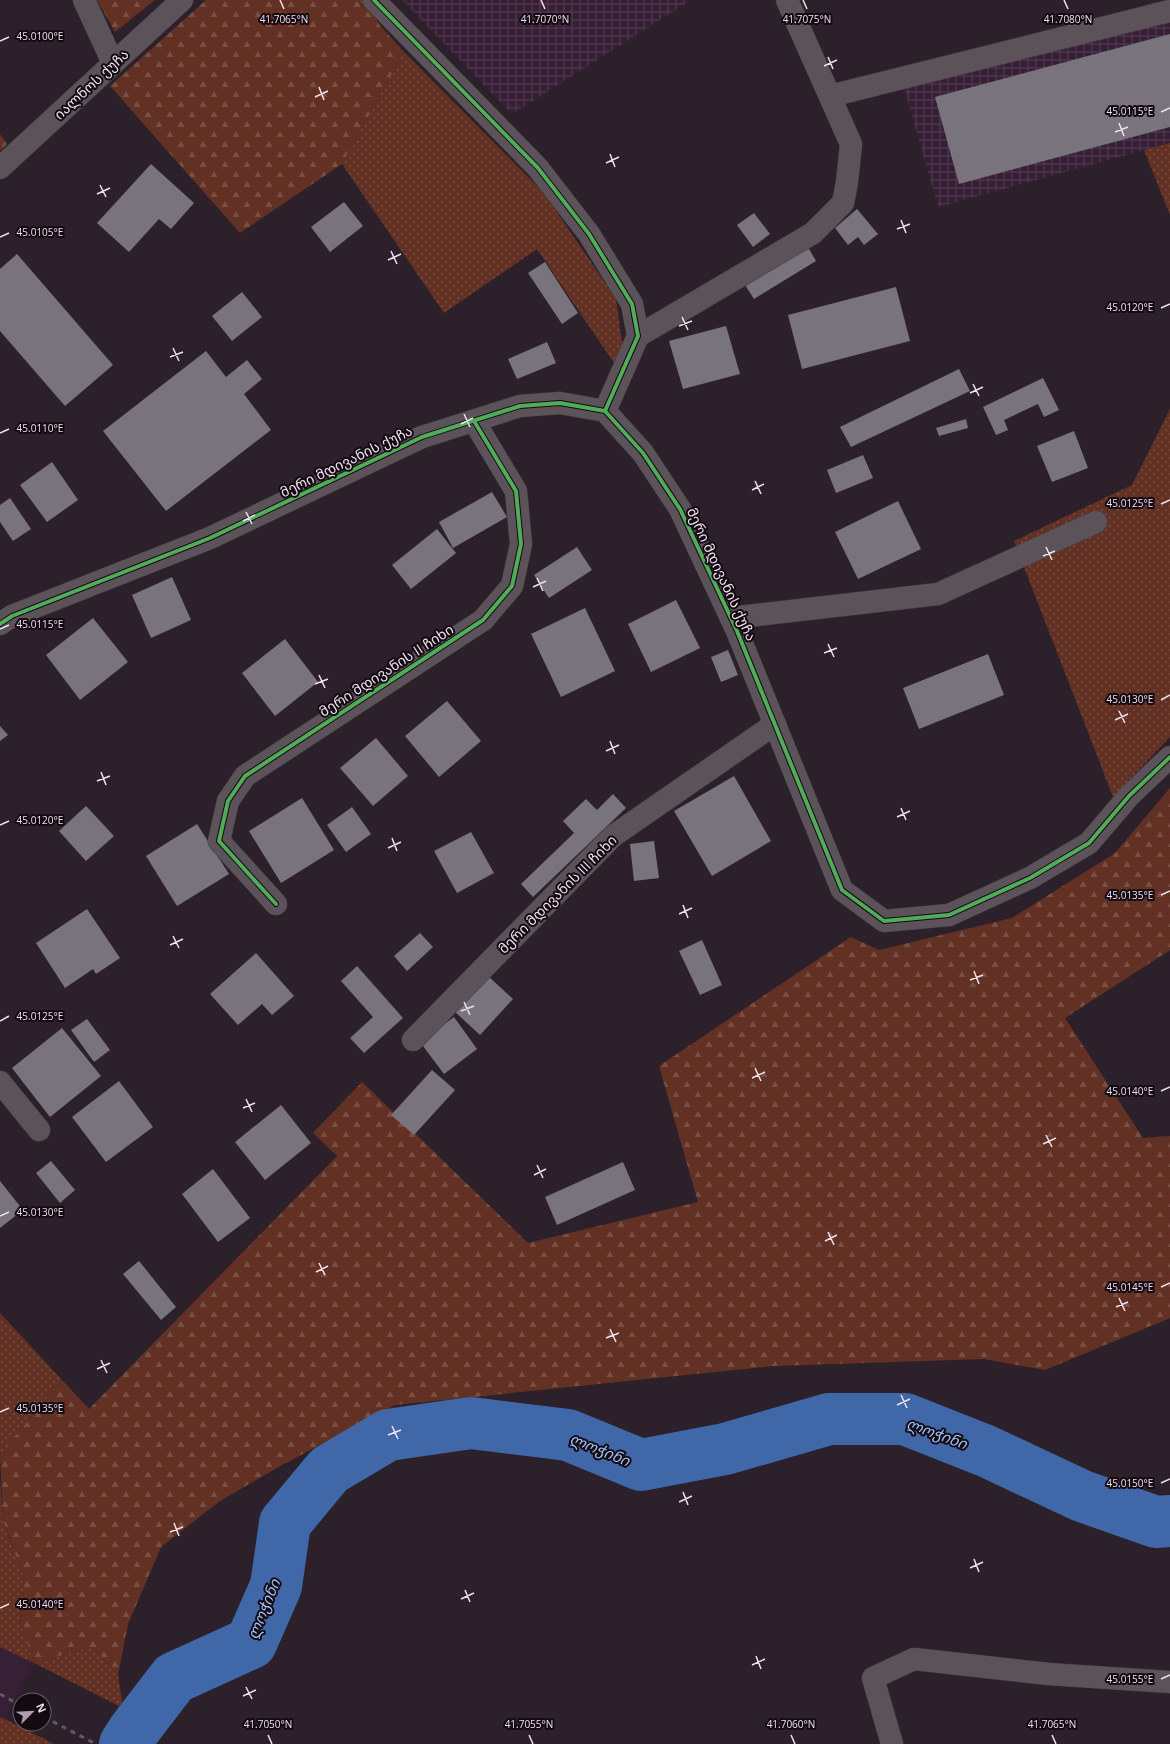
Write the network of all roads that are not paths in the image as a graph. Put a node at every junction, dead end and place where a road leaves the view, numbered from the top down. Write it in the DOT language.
graph roads {
  1 [pos="84,0"];
  2 [pos="182,0"];
  3 [pos="374,0"];
  4 [pos="787,0"];
  5 [pos="1170,11"];
  6 [pos="113,63"];
  7 [pos="830,96"];
  8 [pos="0,168"];
  9 [pos="638,336"];
  10 [pos="605,411"];
  11 [pos="474,420"];
  12 [pos="1096,522"];
  13 [pos="731,618"];
  14 [pos="0,624"];
  15 [pos="775,724"];
  16 [pos="1170,757"];
  17 [pos="276,904"];
  18 [pos="414,1040"];
  19 [pos="0,1082"];
  20 [pos="39,1130"];
  21 [pos="1170,1682"];
  22 [pos="892,1744"];
  1 -- 6 [label="street"];
  2 -- 6 [label="street, იალნოს ქუჩა"];
  3 -- 9 [label="street"];
  4 -- 7 [label="street"];
  5 -- 7 [label="street"];
  6 -- 8 [label="street, იალნოს ქუჩა"];
  7 -- 9 [label="street"];
  9 -- 10 [label="street"];
  10 -- 11 [label="street, მერი მდივანის ქუჩა"];
  10 -- 13 [label="street, მერი მდივანის ქუჩა"];
  11 -- 14 [label="street, მერი მდივანის ქუჩა"];
  11 -- 17 [label="street, მერი მდივანის II ჩიხი"];
  12 -- 13 [label="street"];
  13 -- 15 [label="street, მერი მდივანის ქუჩა"];
  15 -- 16 [label="street, მერი მდივანის ქუჩა"];
  15 -- 18 [label="street, მერი მდივანის III ჩიხი"];
  19 -- 20 [label="street"];
  21 -- 22 [label="street"];
}
